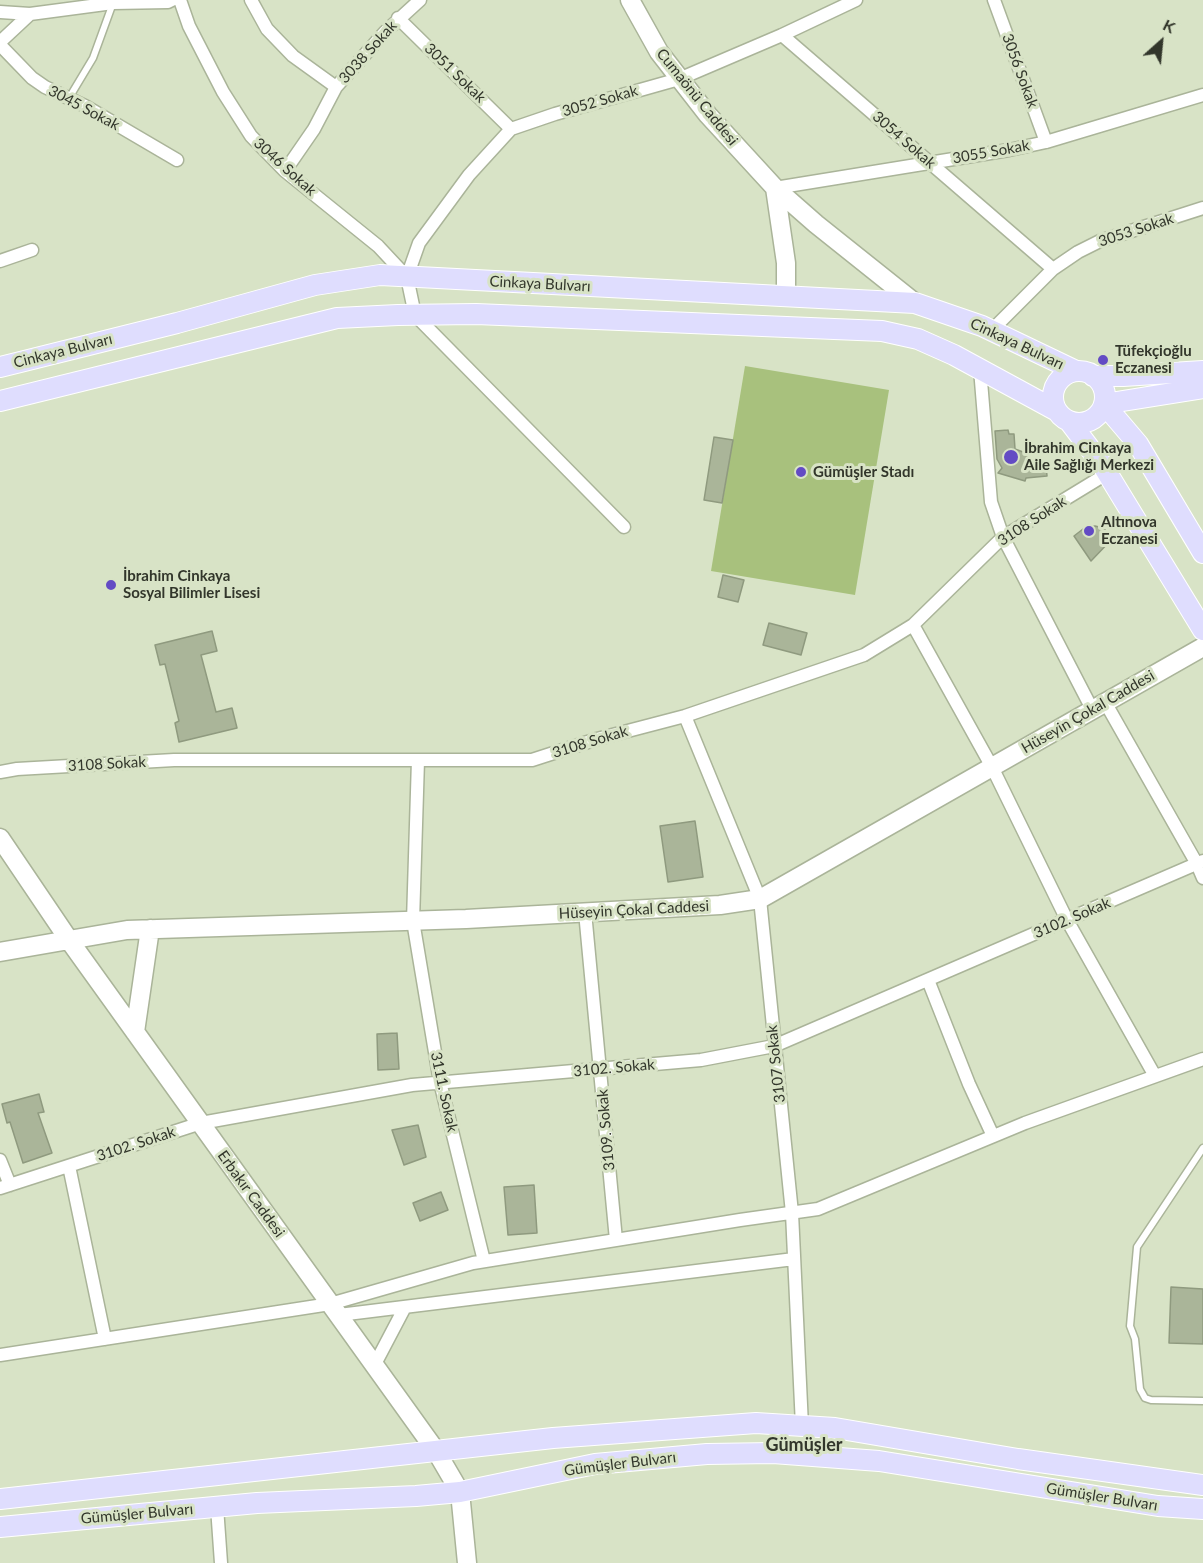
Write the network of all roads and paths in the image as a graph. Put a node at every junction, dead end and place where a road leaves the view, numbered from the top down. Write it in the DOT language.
graph roads {
  1 [pos="172,0"];
  2 [pos="180,0"];
  3 [pos="251,0"];
  4 [pos="420,0"];
  5 [pos="630,0"];
  6 [pos="994,0"];
  7 [pos="850,1"];
  8 [pos="113,2"];
  9 [pos="0,12"];
  10 [pos="30,14"];
  11 [pos="398,18"];
  12 [pos="782,35"];
  13 [pos="0,44"];
  14 [pos="679,78"];
  15 [pos="336,87"];
  16 [pos="1203,96"];
  17 [pos="69,99"];
  18 [pos="511,129"];
  19 [pos="1047,142"];
  20 [pos="177,160"];
  21 [pos="929,162"];
  22 [pos="285,171"];
  23 [pos="775,188"];
  24 [pos="1203,208"];
  25 [pos="32,250"];
  26 [pos="0,261"];
  27 [pos="1053,269"];
  28 [pos="407,277"];
  29 [pos="786,296"];
  30 [pos="915,303"];
  31 [pos="415,315"];
  32 [pos="992,330"];
  33 [pos="0,367"];
  34 [pos="980,369"];
  35 [pos="1203,371"];
  36 [pos="1085,373"];
  37 [pos="1203,388"];
  38 [pos="0,400"];
  39 [pos="1104,404"];
  40 [pos="1063,416"];
  41 [pos="1108,473"];
  42 [pos="624,527"];
  43 [pos="1003,537"];
  44 [pos="1203,553"];
  45 [pos="913,625"];
  46 [pos="1203,630"];
  47 [pos="1203,647"];
  48 [pos="1099,705"];
  49 [pos="685,716"];
  50 [pos="418,760"];
  51 [pos="992,767"];
  52 [pos="0,772"];
  53 [pos="0,838"];
  54 [pos="1200,862"];
  55 [pos="1203,878"];
  56 [pos="760,899"];
  57 [pos="585,912"];
  58 [pos="1067,920"];
  59 [pos="413,921"];
  60 [pos="150,929"];
  61 [pos="69,940"];
  62 [pos="0,952"];
  63 [pos="928,980"];
  64 [pos="135,1032"];
  65 [pos="774,1046"];
  66 [pos="1203,1059"];
  67 [pos="600,1069"];
  68 [pos="1155,1076"];
  69 [pos="440,1082"];
  70 [pos="201,1123"];
  71 [pos="993,1136"];
  72 [pos="1203,1148"];
  73 [pos="0,1160"];
  74 [pos="69,1166"];
  75 [pos="5,1186"];
  76 [pos="792,1213"];
  77 [pos="616,1240"];
  78 [pos="794,1259"];
  79 [pos="484,1261"];
  80 [pos="405,1307"];
  81 [pos="334,1310"];
  82 [pos="105,1339"];
  83 [pos="0,1355"];
  84 [pos="374,1366"];
  85 [pos="1203,1401"];
  86 [pos="802,1426"];
  87 [pos="436,1451"];
  88 [pos="1203,1485"];
  89 [pos="460,1492"];
  90 [pos="0,1499"];
  91 [pos="217,1507"];
  92 [pos="1203,1509"];
  93 [pos="0,1527"];
  94 [pos="222,1563"];
  95 [pos="467,1563"];
  1 -- 8 [label="street"];
  2 -- 22 [label="street, 3046 Sokak"];
  3 -- 15 [label="street"];
  4 -- 11 [label="street, 3038 Sokak"];
  5 -- 14 [label="street, Cumaönü Caddesi"];
  6 -- 19 [label="street, 3056 Sokak"];
  7 -- 12 [label="street, 3052 Sokak"];
  8 -- 10 [label="street"];
  8 -- 17 [label="lane"];
  9 -- 10 [label="street"];
  10 -- 13 [label="street"];
  11 -- 15 [label="street, 3038 Sokak"];
  11 -- 18 [label="street, 3051 Sokak"];
  12 -- 14 [label="street, 3052 Sokak"];
  12 -- 21 [label="street, 3054 Sokak"];
  13 -- 17 [label="street, 3045 Sokak"];
  14 -- 18 [label="street, 3052 Sokak"];
  14 -- 23 [label="street, Cumaönü Caddesi"];
  15 -- 22 [label="street, 3038 Sokak"];
  16 -- 19 [label="street, 3055 Sokak"];
  17 -- 20 [label="street, 3045 Sokak"];
  18 -- 28 [label="street"];
  19 -- 21 [label="street, 3055 Sokak"];
  21 -- 23 [label="street, 3055 Sokak"];
  21 -- 27 [label="street, 3054 Sokak"];
  22 -- 28 [label="street, 3046 Sokak"];
  23 -- 29 [label="street"];
  23 -- 30 [label="street, Cumaönü Caddesi"];
  24 -- 27 [label="street, 3053 Sokak"];
  25 -- 26 [label="street"];
  27 -- 32 [label="street, 3053 Sokak"];
  28 -- 29 [label="main road, Cinkaya Bulvarı"];
  28 -- 31 [label="street"];
  28 -- 33 [label="main road, Cinkaya Bulvarı"];
  29 -- 30 [label="main road, Cinkaya Bulvarı"];
  30 -- 32 [label="main road, Cinkaya Bulvarı"];
  31 -- 34 [label="main road"];
  31 -- 38 [label="main road"];
  31 -- 42 [label="street"];
  32 -- 36 [label="main road, Cinkaya Bulvarı"];
  34 -- 40 [label="main road"];
  34 -- 43 [label="street"];
  35 -- 36 [label="main road"];
  36 -- 39 [label="main road"];
  36 -- 40 [label="main road"];
  37 -- 39 [label="main road"];
  39 -- 40 [label="main road"];
  39 -- 44 [label="main road"];
  40 -- 41 [label="main road"];
  41 -- 43 [label="street, 3108 Sokak"];
  41 -- 46 [label="main road"];
  43 -- 45 [label="street, 3108 Sokak"];
  43 -- 48 [label="street"];
  45 -- 49 [label="street, 3108 Sokak"];
  45 -- 51 [label="street"];
  47 -- 48 [label="street, Hüseyin Çokal Caddesi"];
  48 -- 51 [label="street, Hüseyin Çokal Caddesi"];
  48 -- 54 [label="street"];
  49 -- 50 [label="street, 3108 Sokak"];
  49 -- 56 [label="street, 3107 Sokak"];
  50 -- 52 [label="street, 3108 Sokak"];
  50 -- 59 [label="street, 3111. Sokak"];
  51 -- 56 [label="street, Hüseyin Çokal Caddesi"];
  51 -- 58 [label="street"];
  53 -- 61 [label="street, Erbakır Caddesi"];
  54 -- 55 [label="street"];
  54 -- 58 [label="street, 3102. Sokak"];
  56 -- 57 [label="street, Hüseyin Çokal Caddesi"];
  56 -- 65 [label="street, 3107 Sokak"];
  57 -- 59 [label="street, Hüseyin Çokal Caddesi"];
  57 -- 67 [label="street, 3109. Sokak"];
  58 -- 63 [label="street, 3102. Sokak"];
  58 -- 68 [label="street"];
  59 -- 60 [label="street, Hüseyin Çokal Caddesi"];
  59 -- 69 [label="street, 3111. Sokak"];
  60 -- 61 [label="street, Hüseyin Çokal Caddesi"];
  60 -- 64 [label="street"];
  61 -- 62 [label="street, Hüseyin Çokal Caddesi"];
  61 -- 64 [label="street, Erbakır Caddesi"];
  63 -- 65 [label="street, 3102. Sokak"];
  63 -- 71 [label="street"];
  64 -- 70 [label="street, Erbakır Caddesi"];
  65 -- 67 [label="street, 3102. Sokak"];
  65 -- 76 [label="street, 3107 Sokak"];
  66 -- 68 [label="street"];
  67 -- 69 [label="street, 3102. Sokak"];
  67 -- 77 [label="street, 3109. Sokak"];
  68 -- 71 [label="street"];
  69 -- 70 [label="street, 3102. Sokak"];
  69 -- 79 [label="street, 3111. Sokak"];
  70 -- 74 [label="street, 3102. Sokak"];
  70 -- 81 [label="street, Erbakır Caddesi"];
  71 -- 76 [label="street"];
  72 -- 85 [label="lane"];
  73 -- 75 [label="street"];
  74 -- 75 [label="street, 3102. Sokak"];
  74 -- 82 [label="street"];
  76 -- 77 [label="street"];
  76 -- 78 [label="street, 3107 Sokak"];
  77 -- 79 [label="street"];
  78 -- 80 [label="street"];
  78 -- 86 [label="street, 3107 Sokak"];
  79 -- 81 [label="street"];
  80 -- 81 [label="street"];
  80 -- 84 [label="street"];
  81 -- 82 [label="street"];
  81 -- 84 [label="street, Erbakır Caddesi"];
  82 -- 83 [label="street"];
  84 -- 87 [label="street, Erbakır Caddesi"];
  86 -- 87 [label="main road, Gümüşler Bulvarı"];
  86 -- 88 [label="main road, Gümüşler Bulvarı"];
  87 -- 89 [label="street, Erbakır Caddesi"];
  87 -- 90 [label="main road, Gümüşler Bulvarı"];
  89 -- 91 [label="main road, Gümüşler Bulvarı"];
  89 -- 92 [label="main road, Gümüşler Bulvarı"];
  89 -- 95 [label="street, Erbakır Caddesi"];
  91 -- 93 [label="main road, Gümüşler Bulvarı"];
  91 -- 94 [label="street"];
}
